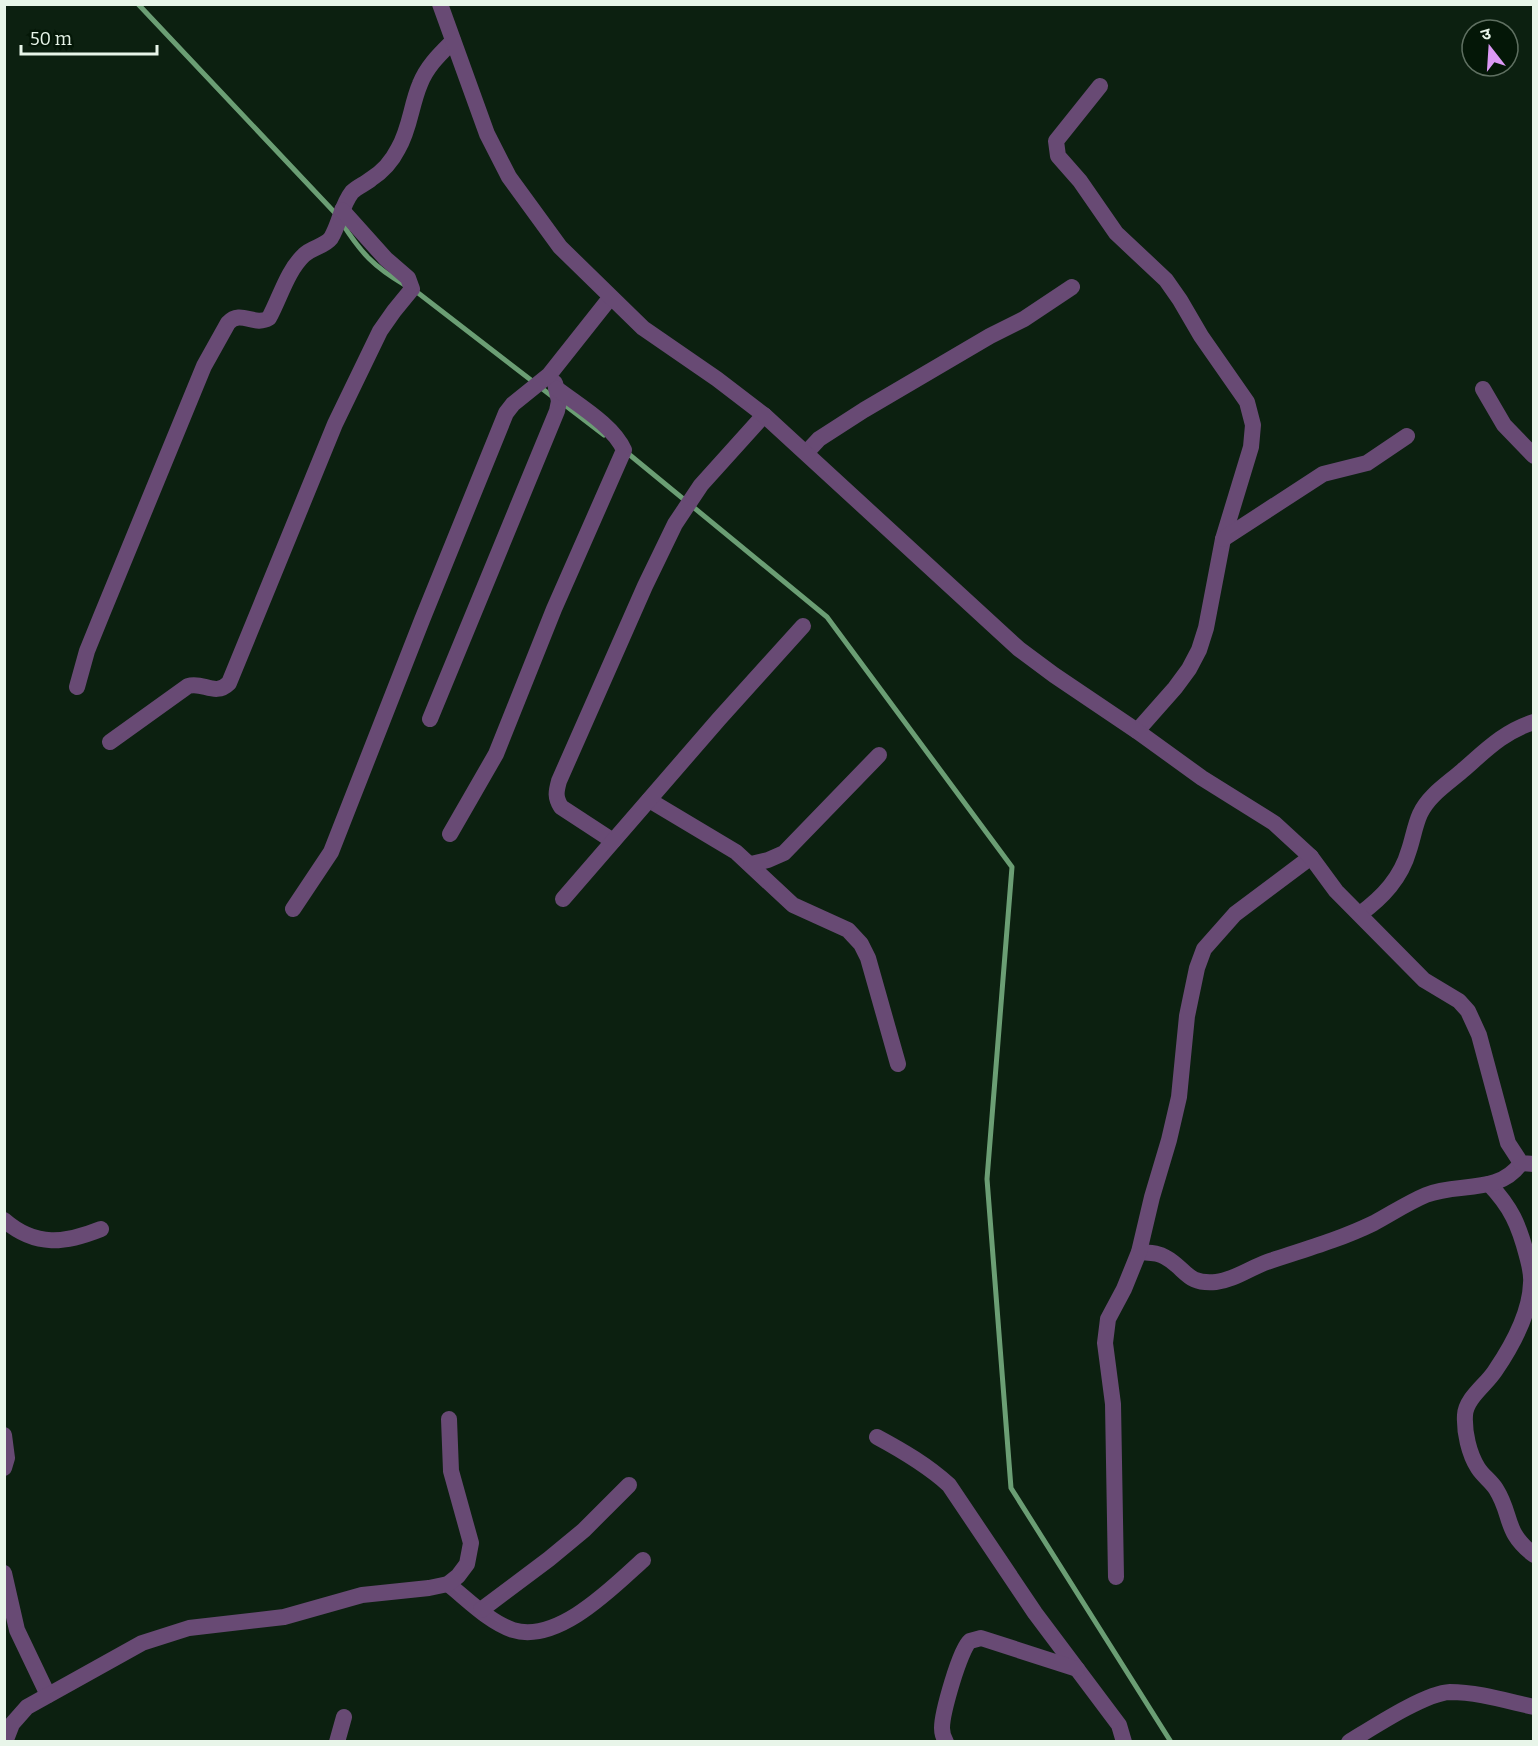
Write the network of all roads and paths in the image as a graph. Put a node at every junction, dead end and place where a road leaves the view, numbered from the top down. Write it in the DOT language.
graph roads {
  1 [pos="440,4"];
  2 [pos="453,41"];
  3 [pos="1100,86"];
  4 [pos="342,210"];
  5 [pos="1072,287"];
  6 [pos="610,298"];
  7 [pos="552,370"];
  8 [pos="556,388"];
  9 [pos="1483,389"];
  10 [pos="764,415"];
  11 [pos="1407,436"];
  12 [pos="806,453"];
  13 [pos="1533,456"];
  14 [pos="1223,539"];
  15 [pos="803,626"];
  16 [pos="77,687"];
  17 [pos="430,719"];
  18 [pos="1533,722"];
  19 [pos="1137,731"];
  20 [pos="110,742"];
  21 [pos="879,754"];
  22 [pos="649,800"];
  23 [pos="450,834"];
  24 [pos="613,841"];
  25 [pos="1311,857"];
  26 [pos="751,864"];
  27 [pos="563,899"];
  28 [pos="293,909"];
  29 [pos="1360,915"];
  30 [pos="898,1064"];
  31 [pos="1527,1164"];
  32 [pos="1489,1184"];
  33 [pos="4,1220"];
  34 [pos="101,1229"];
  35 [pos="1139,1252"];
  36 [pos="448,1419"];
  37 [pos="4,1435"];
  38 [pos="877,1437"];
  39 [pos="4,1468"];
  40 [pos="629,1485"];
  41 [pos="1533,1555"];
  42 [pos="643,1560"];
  43 [pos="4,1572"];
  44 [pos="1116,1577"];
  45 [pos="448,1584"];
  46 [pos="481,1610"];
  47 [pos="1077,1669"];
  48 [pos="48,1695"];
  49 [pos="1533,1707"];
  50 [pos="344,1717"];
  51 [pos="5,1742"];
  52 [pos="337,1742"];
  53 [pos="946,1742"];
  54 [pos="1124,1742"];
  55 [pos="1349,1742"];
  1 -- 2 [label="street"];
  2 -- 4 [label="street"];
  2 -- 6 [label="street"];
  3 -- 14 [label="street"];
  4 -- 16 [label="street"];
  4 -- 20 [label="street"];
  5 -- 12 [label="street"];
  6 -- 7 [label="street"];
  6 -- 10 [label="street"];
  7 -- 8 [label="street"];
  7 -- 28 [label="street"];
  8 -- 17 [label="street"];
  8 -- 23 [label="street"];
  9 -- 13 [label="street"];
  10 -- 12 [label="street"];
  10 -- 24 [label="street"];
  11 -- 14 [label="street"];
  12 -- 19 [label="street"];
  14 -- 19 [label="street"];
  15 -- 22 [label="street"];
  18 -- 29 [label="street"];
  19 -- 25 [label="street"];
  21 -- 26 [label="street"];
  22 -- 24 [label="street"];
  22 -- 26 [label="street"];
  24 -- 27 [label="street"];
  25 -- 29 [label="street"];
  25 -- 35 [label="street"];
  26 -- 30 [label="street"];
  29 -- 31 [label="street"];
  31 -- 32 [label="street"];
  32 -- 35 [label="street"];
  32 -- 41 [label="street"];
  33 -- 34 [label="street"];
  35 -- 44 [label="street"];
  36 -- 45 [label="street"];
  37 -- 39 [label="street"];
  38 -- 47 [label="street"];
  40 -- 46 [label="street"];
  42 -- 46 [label="street"];
  43 -- 48 [label="street"];
  45 -- 46 [label="street"];
  45 -- 48 [label="street"];
  47 -- 53 [label="street"];
  47 -- 54 [label="street"];
  48 -- 51 [label="street"];
  49 -- 55 [label="street"];
  50 -- 52 [label="street"];
}
